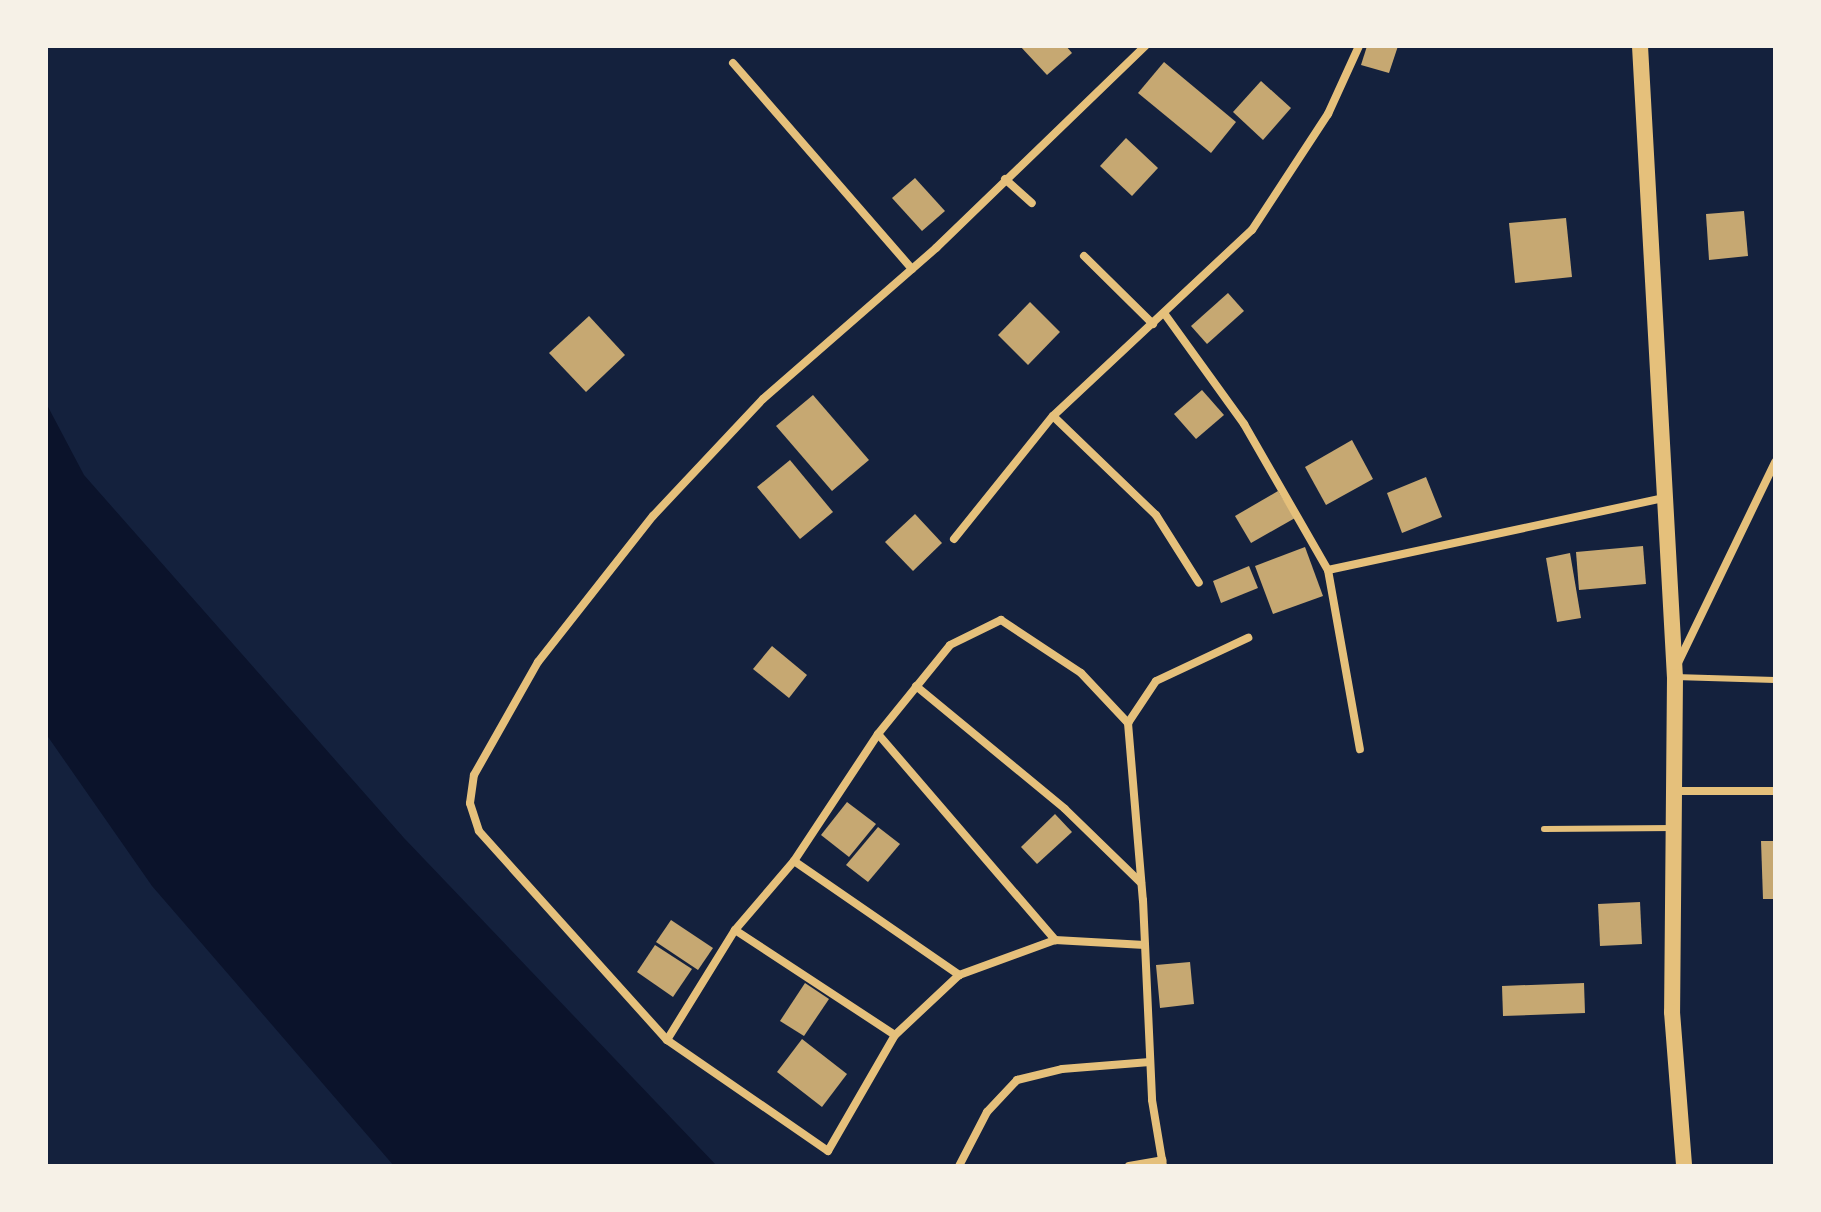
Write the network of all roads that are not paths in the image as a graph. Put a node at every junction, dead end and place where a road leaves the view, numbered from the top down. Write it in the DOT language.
graph roads {
  1 [pos="1145,46"];
  2 [pos="1359,46"];
  3 [pos="1640,46"];
  4 [pos="733,63"];
  5 [pos="1005,179"];
  6 [pos="1032,203"];
  7 [pos="1084,256"];
  8 [pos="912,269"];
  9 [pos="1164,313"];
  10 [pos="1153,324"];
  11 [pos="1053,416"];
  12 [pos="1775,462"];
  13 [pos="1665,498"];
  14 [pos="954,539"];
  15 [pos="1328,570"];
  16 [pos="1199,583"];
  17 [pos="1248,638"];
  18 [pos="1675,673"];
  19 [pos="1775,680"];
  20 [pos="916,686"];
  21 [pos="1128,723"];
  22 [pos="878,734"];
  23 [pos="1360,749"];
  24 [pos="1674,791"];
  25 [pos="1775,791"];
  26 [pos="1674,828"];
  27 [pos="1544,829"];
  28 [pos="794,861"];
  29 [pos="1142,884"];
  30 [pos="735,930"];
  31 [pos="1055,940"];
  32 [pos="1145,945"];
  33 [pos="959,975"];
  34 [pos="895,1035"];
  35 [pos="667,1040"];
  36 [pos="1150,1062"];
  37 [pos="1162,1163"];
  38 [pos="959,1166"];
  39 [pos="1129,1166"];
  40 [pos="1684,1166"];
  1 -- 5 [label="street"];
  2 -- 9 [label="street"];
  3 -- 13 [label="main road"];
  4 -- 8 [label="street"];
  5 -- 6 [label="street"];
  5 -- 8 [label="street"];
  7 -- 10 [label="street"];
  8 -- 35 [label="street"];
  9 -- 10 [label="street"];
  9 -- 15 [label="street"];
  10 -- 11 [label="street"];
  11 -- 14 [label="street"];
  11 -- 16 [label="street"];
  12 -- 18 [label="street"];
  13 -- 15 [label="street"];
  13 -- 18 [label="main road"];
  15 -- 23 [label="street"];
  17 -- 21 [label="street"];
  18 -- 19 [label="lane"];
  18 -- 24 [label="main road"];
  20 -- 21 [label="street"];
  20 -- 22 [label="street"];
  20 -- 29 [label="street"];
  21 -- 29 [label="street"];
  22 -- 28 [label="street"];
  22 -- 31 [label="street"];
  24 -- 25 [label="street"];
  24 -- 26 [label="main road"];
  26 -- 27 [label="lane"];
  26 -- 40 [label="main road"];
  28 -- 30 [label="street"];
  28 -- 33 [label="street"];
  29 -- 32 [label="street"];
  30 -- 34 [label="street"];
  30 -- 35 [label="street"];
  31 -- 32 [label="street"];
  31 -- 33 [label="street"];
  32 -- 36 [label="street"];
  33 -- 34 [label="street"];
  34 -- 35 [label="street"];
  36 -- 37 [label="street"];
  36 -- 38 [label="street"];
  37 -- 39 [label="street"];
}
